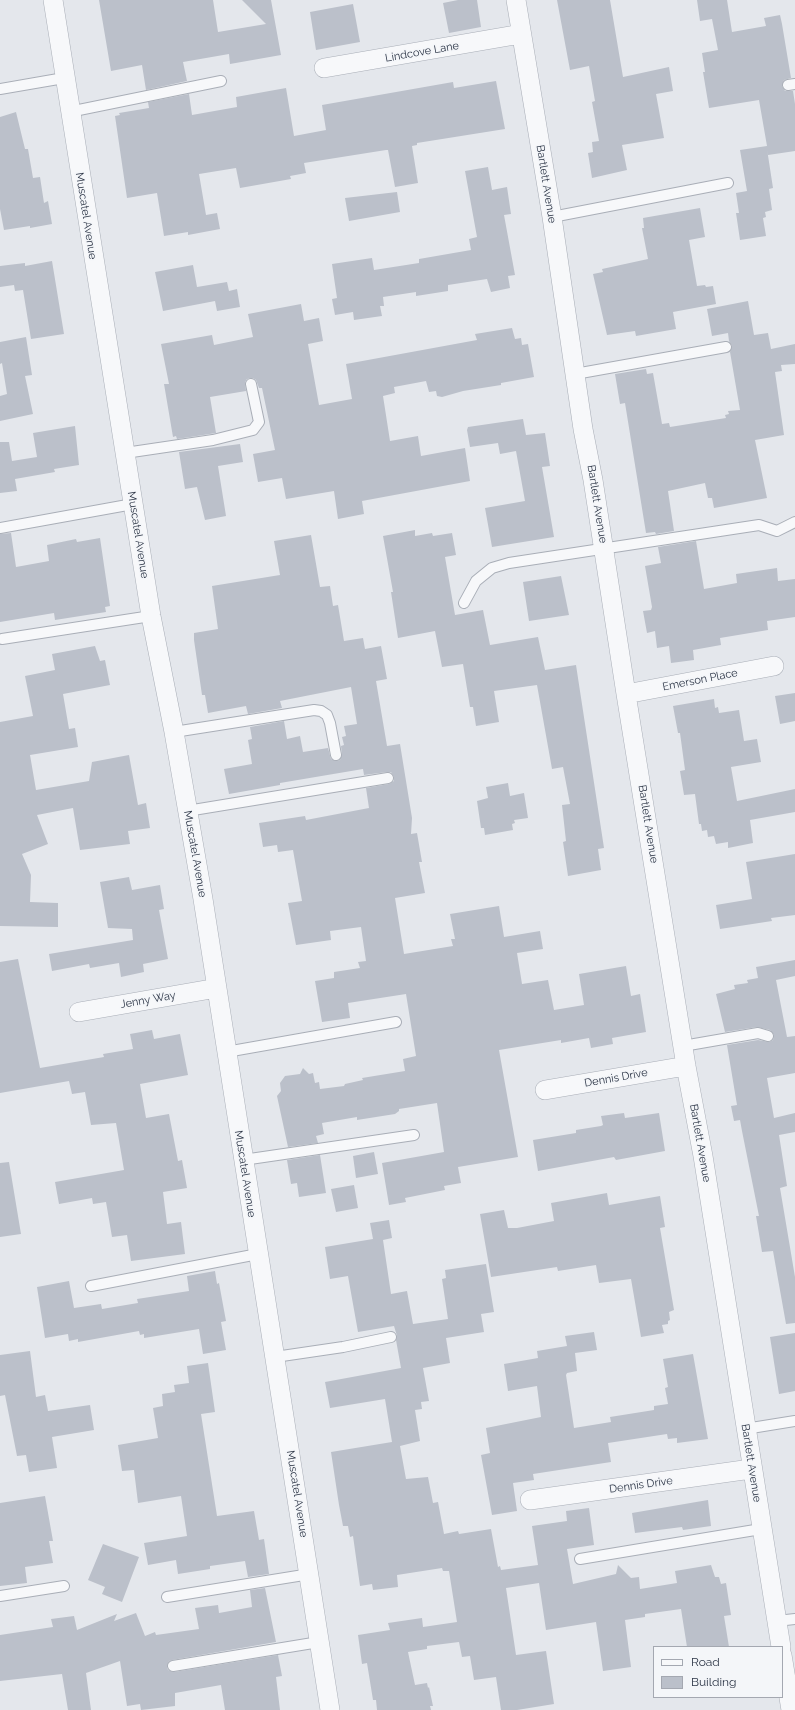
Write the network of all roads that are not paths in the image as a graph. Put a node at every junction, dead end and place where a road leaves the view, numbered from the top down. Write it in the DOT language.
graph roads {
  1 [pos="53,0"];
  2 [pos="516,0"];
  3 [pos="521,34"];
  4 [pos="324,68"];
  5 [pos="64,78"];
  6 [pos="221,81"];
  7 [pos="0,89"];
  8 [pos="70,112"];
  9 [pos="728,183"];
  10 [pos="552,217"];
  11 [pos="726,347"];
  12 [pos="575,374"];
  13 [pos="251,384"];
  14 [pos="125,453"];
  15 [pos="133,504"];
  16 [pos="795,522"];
  17 [pos="0,528"];
  18 [pos="604,548"];
  19 [pos="464,603"];
  20 [pos="151,616"];
  21 [pos="2,639"];
  22 [pos="774,666"];
  23 [pos="626,694"];
  24 [pos="174,732"];
  25 [pos="336,755"];
  26 [pos="388,778"];
  27 [pos="187,811"];
  28 [pos="217,988"];
  29 [pos="79,1012"];
  30 [pos="396,1022"];
  31 [pos="768,1036"];
  32 [pos="683,1046"];
  33 [pos="226,1052"];
  34 [pos="686,1066"];
  35 [pos="545,1090"];
  36 [pos="414,1135"];
  37 [pos="243,1160"];
  38 [pos="258,1254"];
  39 [pos="91,1286"];
  40 [pos="391,1337"];
  41 [pos="274,1358"];
  42 [pos="795,1421"];
  43 [pos="745,1429"];
  44 [pos="752,1469"];
  45 [pos="530,1500"];
  46 [pos="761,1529"];
  47 [pos="580,1559"];
  48 [pos="310,1574"];
  49 [pos="64,1586"];
  50 [pos="0,1596"];
  51 [pos="167,1597"];
  52 [pos="786,1620"];
  53 [pos="319,1642"];
  54 [pos="781,1646"];
  55 [pos="783,1661"];
  56 [pos="173,1666"];
  57 [pos="330,1710"];
  58 [pos="791,1710"];
  1 -- 5 [label="street, Muscatel Avenue"];
  2 -- 3 [label="street, Bartlett Avenue"];
  3 -- 4 [label="street, Lindcove Lane"];
  3 -- 10 [label="street, Bartlett Avenue"];
  5 -- 7 [label="lane"];
  5 -- 8 [label="street, Muscatel Avenue"];
  6 -- 8 [label="lane"];
  8 -- 14 [label="street, Muscatel Avenue"];
  9 -- 10 [label="lane"];
  10 -- 12 [label="street, Bartlett Avenue"];
  11 -- 12 [label="lane"];
  12 -- 18 [label="street, Bartlett Avenue"];
  13 -- 14 [label="lane"];
  14 -- 15 [label="street, Muscatel Avenue"];
  15 -- 17 [label="lane"];
  15 -- 20 [label="street, Muscatel Avenue"];
  16 -- 18 [label="lane"];
  18 -- 19 [label="lane"];
  18 -- 23 [label="street, Bartlett Avenue"];
  20 -- 21 [label="lane"];
  20 -- 24 [label="street, Muscatel Avenue"];
  22 -- 23 [label="street, Emerson Place"];
  23 -- 32 [label="street, Bartlett Avenue"];
  24 -- 25 [label="lane"];
  24 -- 27 [label="street, Muscatel Avenue"];
  26 -- 27 [label="lane"];
  27 -- 28 [label="street, Muscatel Avenue"];
  28 -- 29 [label="street, Jenny Way"];
  28 -- 33 [label="street, Muscatel Avenue"];
  30 -- 33 [label="lane"];
  31 -- 32 [label="lane"];
  32 -- 34 [label="street, Bartlett Avenue"];
  33 -- 37 [label="street, Muscatel Avenue"];
  34 -- 35 [label="street, Dennis Drive"];
  34 -- 43 [label="street, Bartlett Avenue"];
  36 -- 37 [label="lane"];
  37 -- 38 [label="street, Muscatel Avenue"];
  38 -- 39 [label="lane"];
  38 -- 41 [label="street, Muscatel Avenue"];
  40 -- 41 [label="lane"];
  41 -- 48 [label="street, Muscatel Avenue"];
  42 -- 43 [label="lane"];
  43 -- 44 [label="street, Bartlett Avenue"];
  44 -- 45 [label="street, Dennis Drive"];
  44 -- 46 [label="street, Bartlett Avenue"];
  46 -- 47 [label="lane"];
  46 -- 52 [label="street, Bartlett Avenue"];
  48 -- 51 [label="lane"];
  48 -- 53 [label="street, Muscatel Avenue"];
  49 -- 50 [label="lane"];
  52 -- 54 [label="street, Bartlett Avenue"];
  53 -- 56 [label="lane"];
  53 -- 57 [label="street, Muscatel Avenue"];
  55 -- 58 [label="street"];
}
